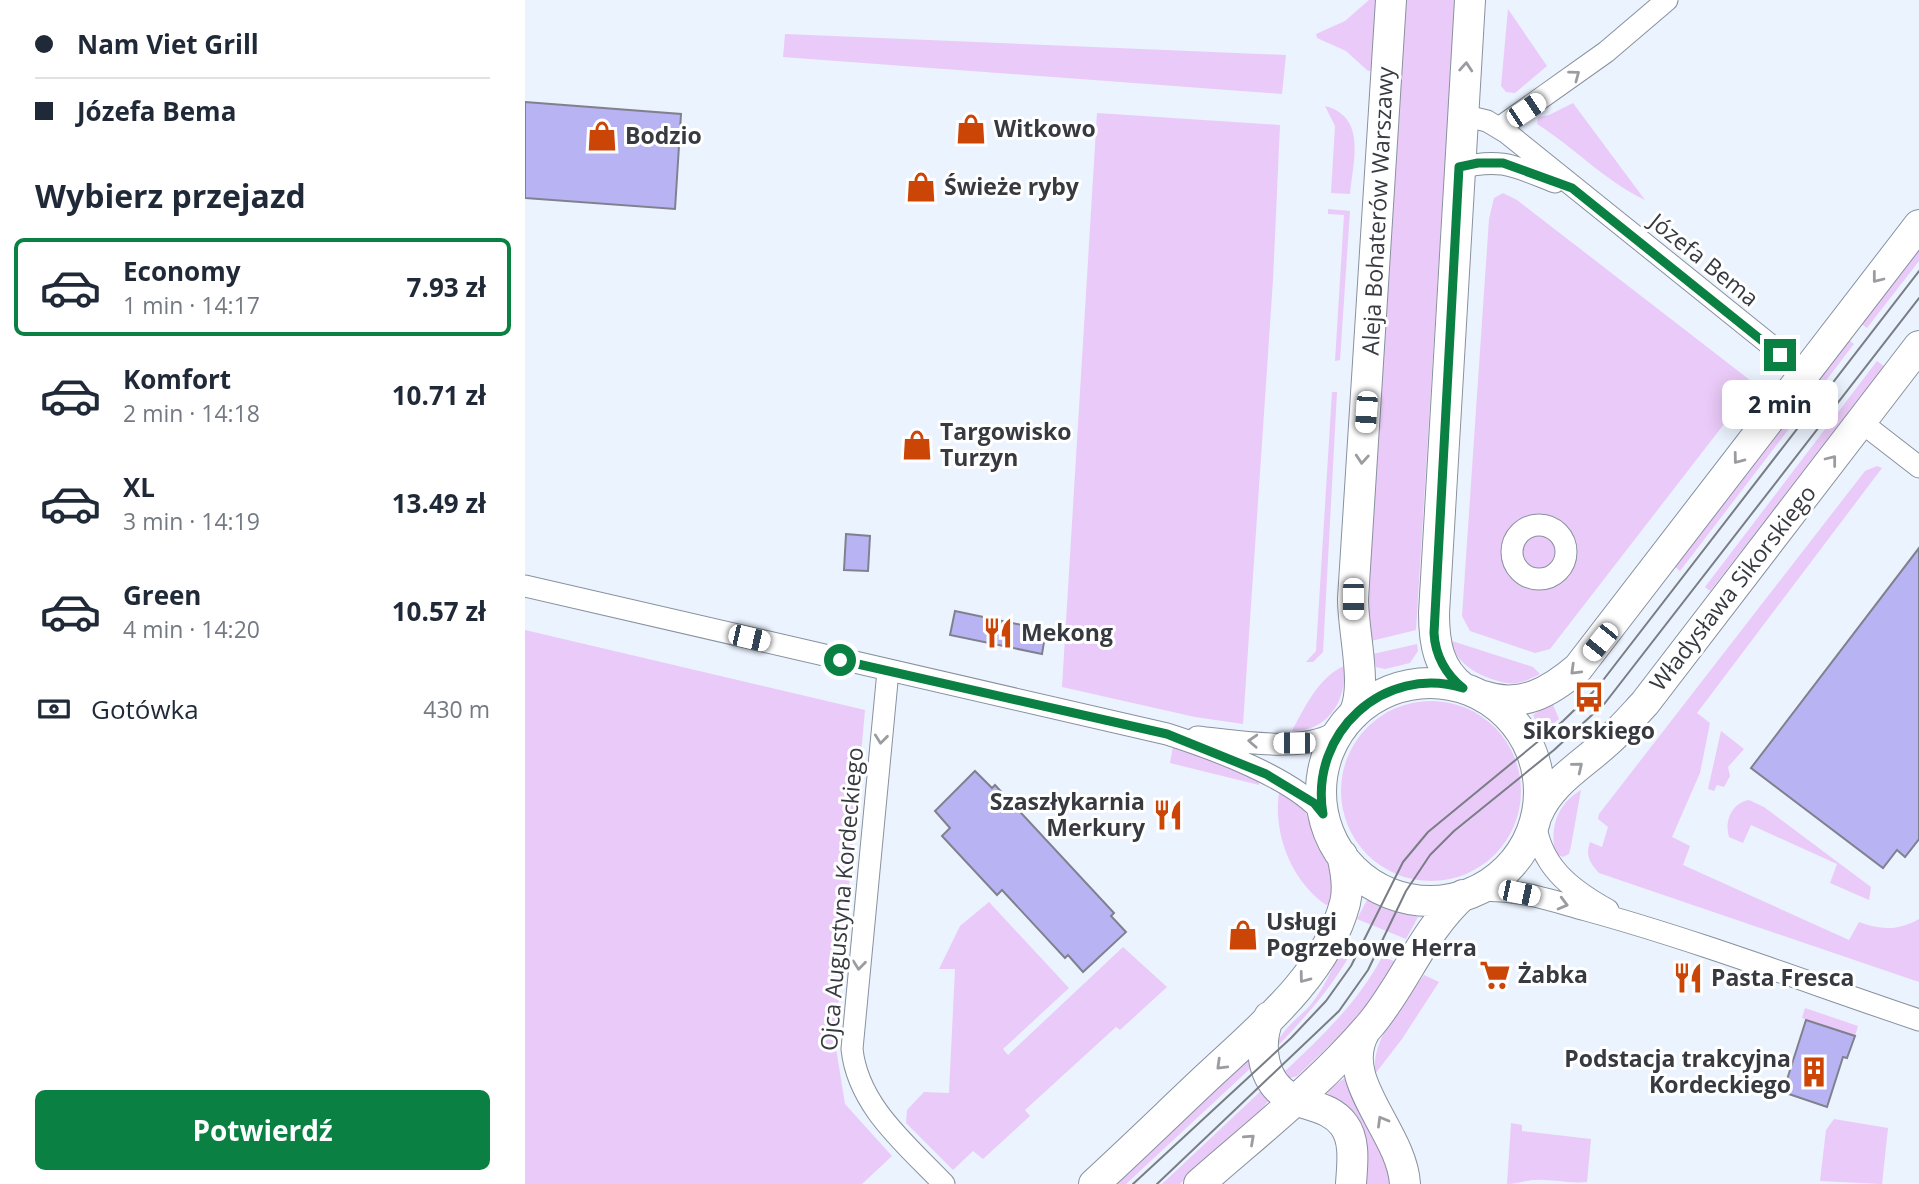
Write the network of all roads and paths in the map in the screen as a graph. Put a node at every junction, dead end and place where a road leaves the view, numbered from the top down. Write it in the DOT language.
graph roads {
  1 [pos="1391,0"];
  2 [pos="1470,0"];
  3 [pos="1667,0"];
  4 [pos="1462,115"];
  5 [pos="1499,128"];
  6 [pos="1459,167"];
  7 [pos="1572,188"];
  8 [pos="1919,225"];
  9 [pos="1919,346"];
  10 [pos="1804,372"];
  11 [pos="1861,422"];
  12 [pos="1919,467"];
  13 [pos="525,586"];
  14 [pos="888,671"];
  15 [pos="1472,692"];
  16 [pos="1348,721"];
  17 [pos="1167,734"];
  18 [pos="1323,814"];
  19 [pos="1535,819"];
  20 [pos="1342,855"];
  21 [pos="1468,893"];
  22 [pos="1631,922"];
  23 [pos="1269,1017"];
  24 [pos="1919,1020"];
  25 [pos="1365,1031"];
  26 [pos="1294,1100"];
  27 [pos="944,1184"];
  28 [pos="1094,1184"];
  29 [pos="1199,1184"];
  30 [pos="1351,1184"];
  31 [pos="1405,1184"];
  1 -- 16 [label="street, Aleja Bohaterów Warszawy, one-way"];
  4 -- 2 [label="street, one-way"];
  5 -- 3 [label="street, one-way"];
  4 -- 5 [label="street, Józefa Bema"];
  4 -- 6 [label="street"];
  5 -- 7 [label="street, Józefa Bema"];
  6 -- 7 [label="street, Józefa Bema"];
  6 -- 15 [label="street"];
  7 -- 10 [label="street, Józefa Bema"];
  8 -- 10 [label="street, one-way"];
  9 -- 11 [label="street, Władysława Sikorskiego"];
  10 -- 15 [label="street, one-way"];
  11 -- 12 [label="street"];
  19 -- 11 [label="street, Władysława Sikorskiego, one-way"];
  13 -- 14 [label="street"];
  14 -- 17 [label="street"];
  14 -- 27 [label="street, Ojca Augustyna Kordeckiego, one-way"];
  15 -- 16 [label="street"];
  15 -- 19 [label="street"];
  16 -- 17 [label="street, one-way"];
  16 -- 18 [label="street"];
  17 -- 18 [label="street"];
  18 -- 20 [label="street"];
  19 -- 21 [label="street"];
  19 -- 22 [label="street"];
  20 -- 21 [label="street"];
  20 -- 23 [label="street, one-way"];
  21 -- 22 [label="street, one-way"];
  21 -- 25 [label="street"];
  22 -- 24 [label="street"];
  23 -- 26 [label="street"];
  23 -- 28 [label="street, one-way"];
  25 -- 26 [label="street"];
  31 -- 25 [label="street, one-way"];
  29 -- 26 [label="street, one-way"];
  26 -- 30 [label="street"];
}
